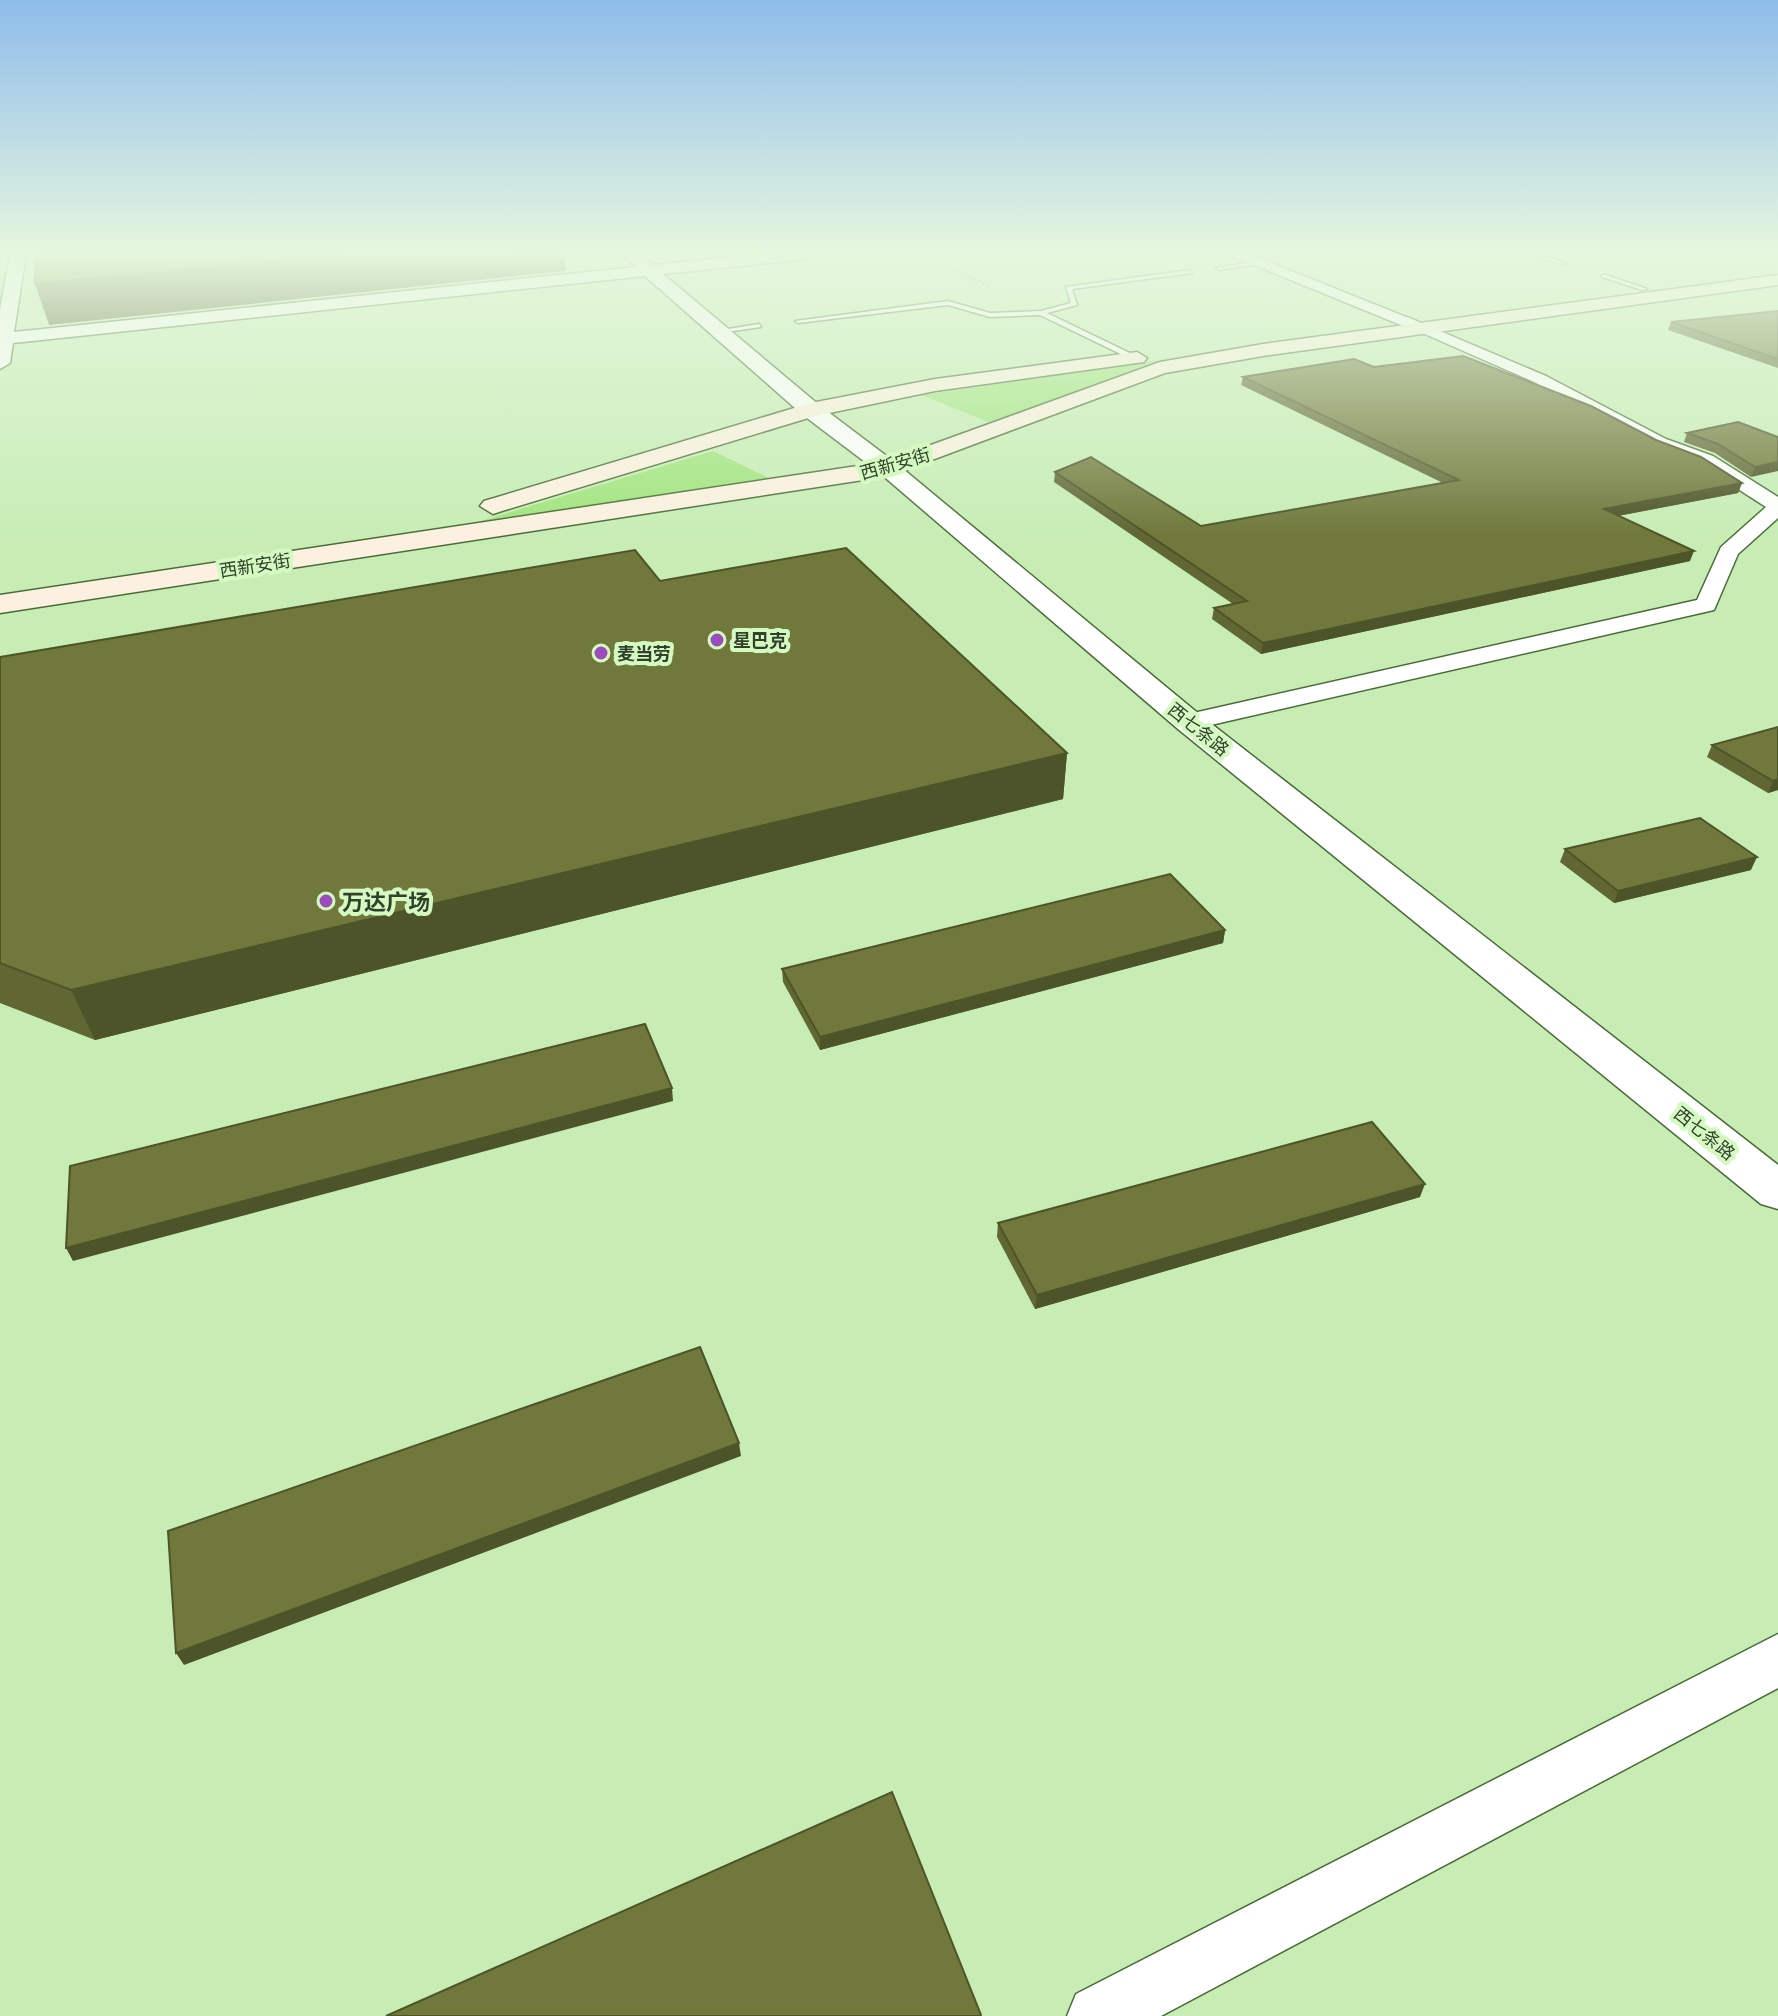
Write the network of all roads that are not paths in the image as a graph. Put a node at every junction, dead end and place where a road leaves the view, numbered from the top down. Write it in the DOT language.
graph roads {
  1 [pos="739,348"];
  2 [pos="1113,348"];
  3 [pos="1216,348"];
  4 [pos="1274,348"];
  5 [pos="1471,348"];
  6 [pos="1133,358"];
  7 [pos="811,410"];
  8 [pos="889,469"];
  9 [pos="1778,507"];
  10 [pos="0,588"];
  11 [pos="0,604"];
  12 [pos="1189,722"];
  13 [pos="1778,1191"];
  14 [pos="1778,1660"];
  15 [pos="1098,2016"];
  1 -- 7 [label="street, 西七条路"];
  2 -- 6 [label="lane"];
  3 -- 6 [label="main road, 西新安街"];
  4 -- 8 [label="main road, 西新安街"];
  5 -- 9 [label="street"];
  6 -- 7 [label="main road, 西新安街"];
  7 -- 8 [label="street, 西七条路"];
  7 -- 10 [label="main road, 西新安街"];
  8 -- 11 [label="main road, 西新安街"];
  8 -- 12 [label="street, 西七条路"];
  9 -- 12 [label="street"];
  12 -- 13 [label="street, 西七条路"];
  14 -- 15 [label="street"];
}
